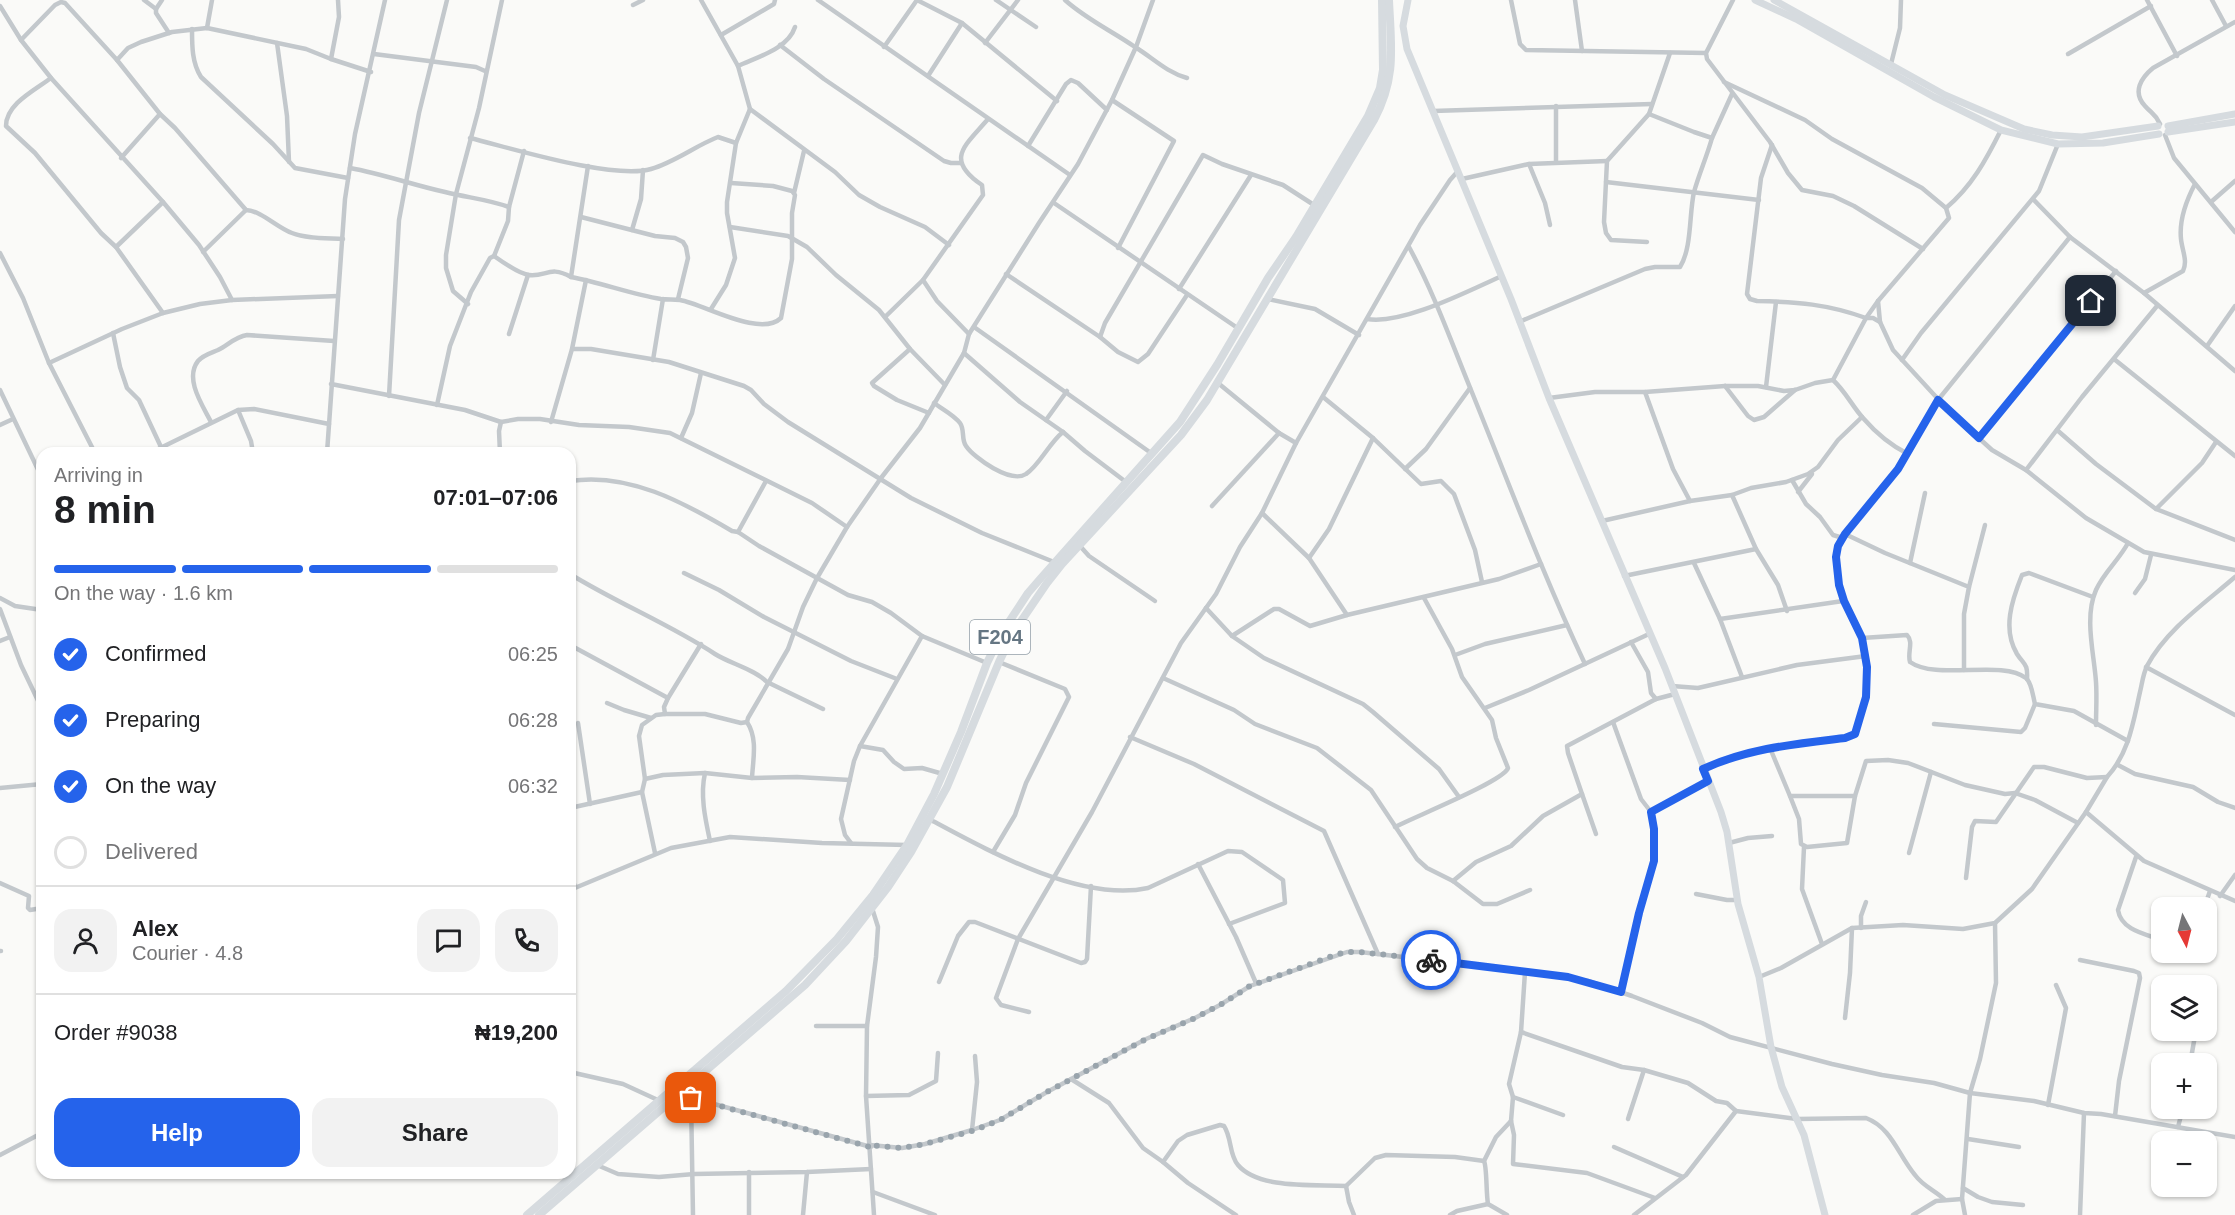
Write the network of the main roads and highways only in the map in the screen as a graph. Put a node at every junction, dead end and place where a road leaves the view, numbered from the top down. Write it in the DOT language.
graph roads {
  1 [pos="1382,0"];
  2 [pos="1389,0"];
  3 [pos="576,1174"];
  4 [pos="570,1179"];
  5 [pos="528,1215"];
  6 [pos="539,1215"];
  1 -- 3 [label="main road, F204"];
  2 -- 6 [label="main road, F204"];
  4 -- 5 [label="main road, F204"];
}
